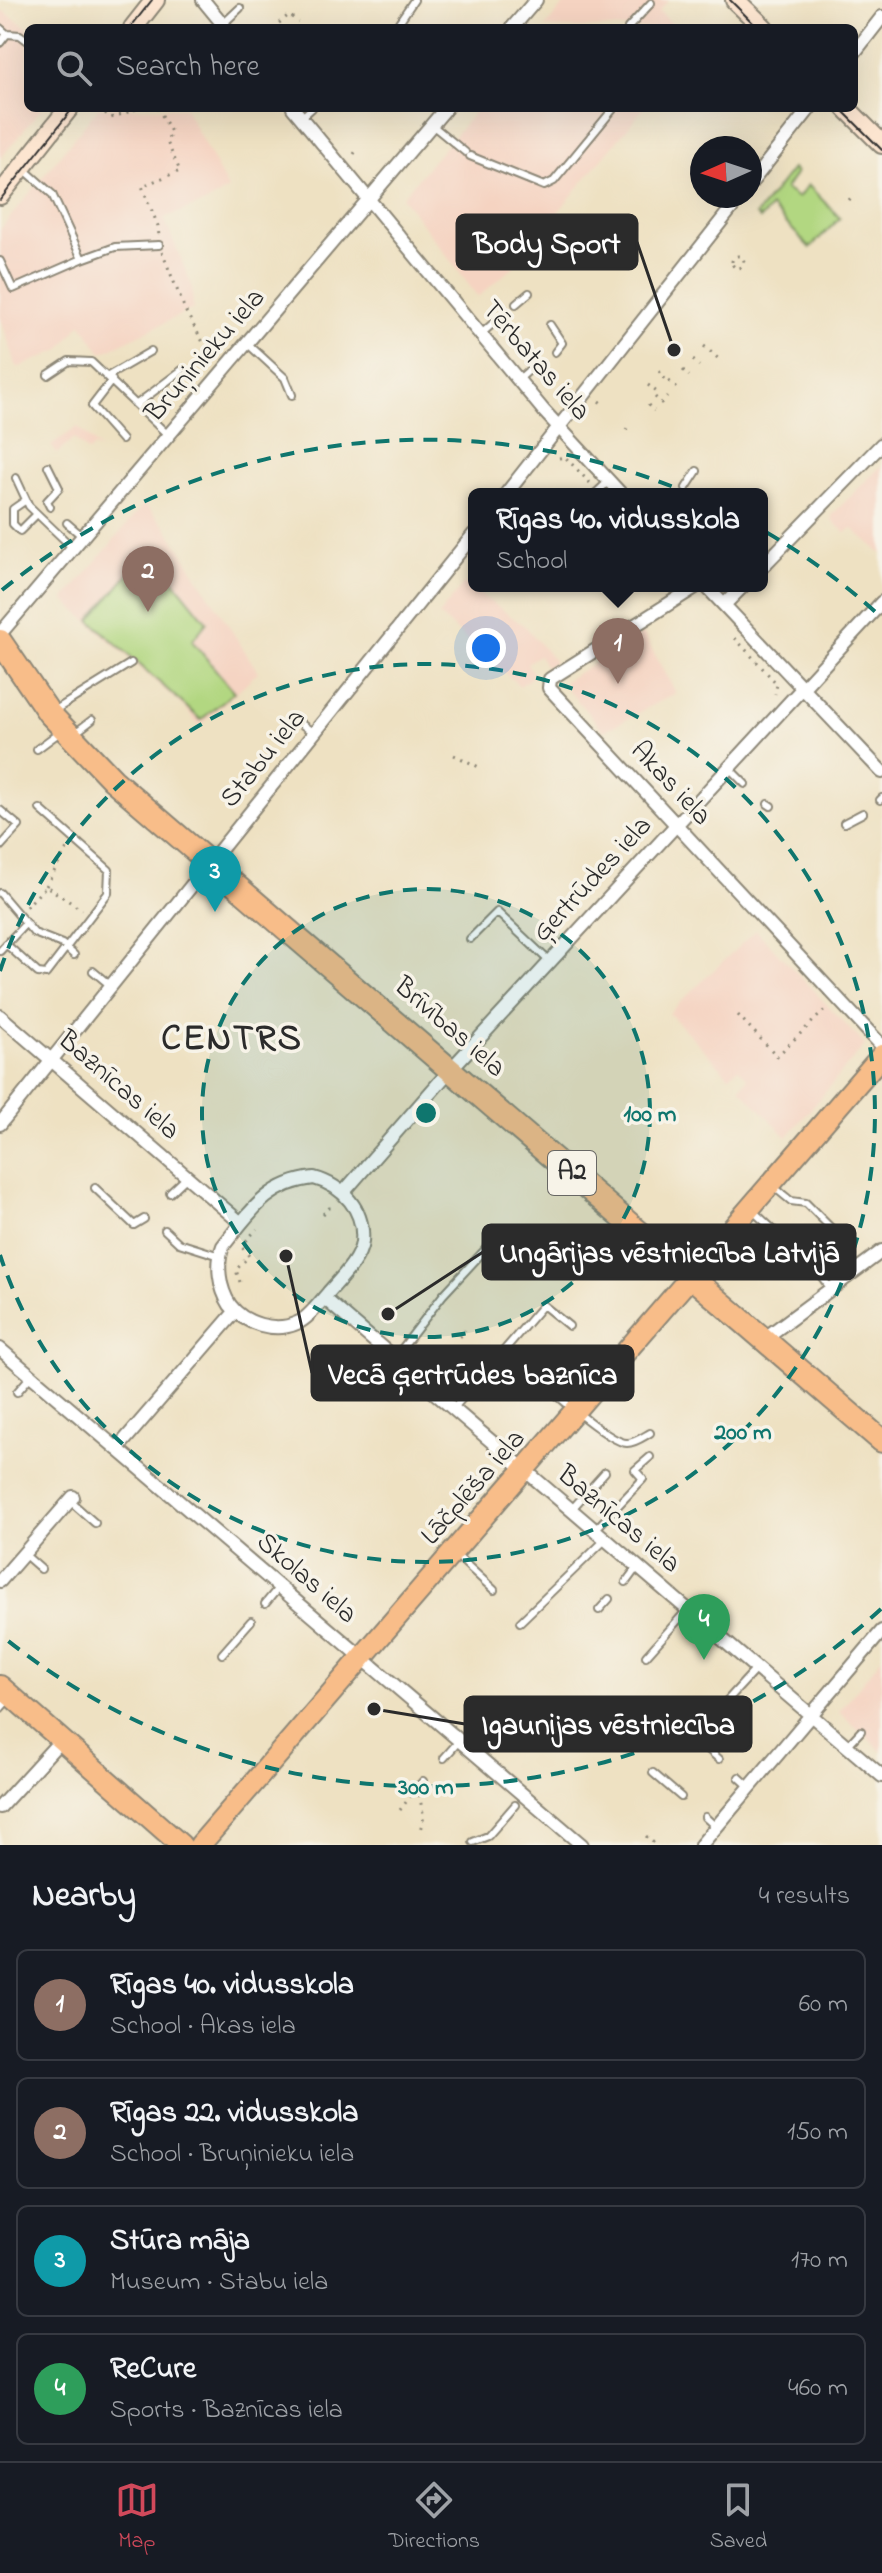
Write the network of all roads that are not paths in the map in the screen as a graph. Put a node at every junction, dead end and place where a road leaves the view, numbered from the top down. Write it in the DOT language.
graph roads {
  1 [pos="155,0"];
  2 [pos="203,0"];
  3 [pos="414,0"];
  4 [pos="536,0"];
  5 [pos="735,0"];
  6 [pos="651,3"];
  7 [pos="240,8"];
  8 [pos="882,17"];
  9 [pos="136,24"];
  10 [pos="223,24"];
  11 [pos="227,24"];
  12 [pos="398,24"];
  13 [pos="515,24"];
  14 [pos="632,24"];
  15 [pos="760,24"];
  16 [pos="0,28"];
  17 [pos="7,34"];
  18 [pos="24,38"];
  19 [pos="0,43"];
  20 [pos="858,48"];
  21 [pos="66,112"];
  22 [pos="443,112"];
  23 [pos="611,112"];
  24 [pos="807,112"];
  25 [pos="850,112"];
  26 [pos="297,113"];
  27 [pos="432,125"];
  28 [pos="882,144"];
  29 [pos="22,168"];
  30 [pos="762,169"];
  31 [pos="0,195"];
  32 [pos="368,201"];
  33 [pos="732,208"];
  34 [pos="159,245"];
  35 [pos="82,259"];
  36 [pos="0,261"];
  37 [pos="529,293"];
  38 [pos="516,304"];
  39 [pos="498,319"];
  40 [pos="550,325"];
  41 [pos="480,335"];
  42 [pos="248,344"];
  43 [pos="151,351"];
  44 [pos="555,352"];
  45 [pos="536,364"];
  46 [pos="182,370"];
  47 [pos="48,375"];
  48 [pos="110,378"];
  49 [pos="518,380"];
  50 [pos="292,395"];
  51 [pos="137,404"];
  52 [pos="559,428"];
  53 [pos="169,436"];
  54 [pos="122,440"];
  55 [pos="882,444"];
  56 [pos="48,466"];
  57 [pos="697,471"];
  58 [pos="16,478"];
  59 [pos="609,481"];
  60 [pos="511,488"];
  61 [pos="601,488"];
  62 [pos="615,488"];
  63 [pos="686,488"];
  64 [pos="26,500"];
  65 [pos="50,507"];
  66 [pos="37,514"];
  67 [pos="67,523"];
  68 [pos="83,537"];
  69 [pos="468,542"];
  70 [pos="74,549"];
  71 [pos="768,561"];
  72 [pos="688,592"];
  73 [pos="712,592"];
  74 [pos="737,592"];
  75 [pos="882,602"];
  76 [pos="724,605"];
  77 [pos="0,634"];
  78 [pos="0,641"];
  79 [pos="131,663"];
  80 [pos="803,687"];
  81 [pos="92,720"];
  82 [pos="296,720"];
  83 [pos="60,727"];
  84 [pos="315,734"];
  85 [pos="37,749"];
  86 [pos="729,768"];
  87 [pos="882,770"];
  88 [pos="745,784"];
  89 [pos="40,809"];
  90 [pos="0,810"];
  91 [pos="863,813"];
  92 [pos="844,823"];
  93 [pos="676,826"];
  94 [pos="0,847"];
  95 [pos="211,864"];
  96 [pos="0,893"];
  97 [pos="26,923"];
  98 [pos="470,939"];
  99 [pos="6,944"];
  100 [pos="67,949"];
  101 [pos="0,951"];
  102 [pos="74,955"];
  103 [pos="550,962"];
  104 [pos="93,971"];
  105 [pos="111,986"];
  106 [pos="0,1016"];
  107 [pos="882,1046"];
  108 [pos="882,1055"];
  109 [pos="51,1060"];
  110 [pos="451,1069"];
  111 [pos="0,1124"];
  112 [pos="187,1177"];
  113 [pos="771,1185"];
  114 [pos="95,1188"];
  115 [pos="170,1193"];
  116 [pos="343,1193"];
  117 [pos="750,1209"];
  118 [pos="144,1219"];
  119 [pos="241,1223"];
  120 [pos="165,1230"];
  121 [pos="841,1238"];
  122 [pos="495,1239"];
  123 [pos="882,1251"];
  124 [pos="220,1256"];
  125 [pos="693,1277"];
  126 [pos="831,1289"];
  127 [pos="324,1298"];
  128 [pos="235,1312"];
  129 [pos="569,1326"];
  130 [pos="765,1338"];
  131 [pos="0,1349"];
  132 [pos="505,1349"];
  133 [pos="394,1359"];
  134 [pos="487,1370"];
  135 [pos="31,1376"];
  136 [pos="17,1392"];
  137 [pos="467,1393"];
  138 [pos="452,1410"];
  139 [pos="577,1412"];
  140 [pos="650,1433"];
  141 [pos="882,1441"];
  142 [pos="117,1449"];
  143 [pos="650,1457"];
  144 [pos="525,1472"];
  145 [pos="605,1472"];
  146 [pos="71,1499"];
  147 [pos="571,1510"];
  148 [pos="95,1523"];
  149 [pos="594,1531"];
  150 [pos="605,1540"];
  151 [pos="454,1553"];
  152 [pos="24,1554"];
  153 [pos="637,1567"];
  154 [pos="41,1569"];
  155 [pos="0,1581"];
  156 [pos="626,1582"];
  157 [pos="279,1587"];
  158 [pos="494,1590"];
  159 [pos="609,1599"];
  160 [pos="265,1604"];
  161 [pos="599,1610"];
  162 [pos="687,1610"];
  163 [pos="251,1621"];
  164 [pos="520,1622"];
  165 [pos="882,1631"];
  166 [pos="222,1654"];
  167 [pos="646,1656"];
  168 [pos="363,1659"];
  169 [pos="756,1669"];
  170 [pos="4,1697"];
  171 [pos="723,1705"];
  172 [pos="811,1715"];
  173 [pos="861,1731"];
  174 [pos="693,1736"];
  175 [pos="61,1740"];
  176 [pos="459,1741"];
  177 [pos="847,1746"];
  178 [pos="444,1758"];
  179 [pos="719,1759"];
  180 [pos="653,1773"];
  181 [pos="882,1776"];
  182 [pos="739,1777"];
  183 [pos="750,1787"];
  184 [pos="681,1797"];
  185 [pos="515,1805"];
  186 [pos="0,1807"];
  187 [pos="705,1817"];
  188 [pos="716,1827"];
  189 [pos="473,1842"];
  190 [pos="181,1845"];
  191 [pos="200,1845"];
  192 [pos="582,1845"];
  193 [pos="701,1845"];
  1 -- 9 [label="street"];
  2 -- 10 [label="street"];
  3 -- 12 [label="lane"];
  4 -- 13 [label="street"];
  5 -- 15 [label="street"];
  6 -- 14 [label="lane"];
  7 -- 11 [label="lane"];
  8 -- 20 [label="street"];
  16 -- 17 [label="lane"];
  17 -- 18 [label="lane"];
  17 -- 19 [label="lane"];
  21 -- 29 [label="street"];
  22 -- 27 [label="street, Bruņinieku iela"];
  23 -- 27 [label="lane"];
  24 -- 30 [label="street"];
  25 -- 28 [label="street"];
  26 -- 32 [label="street, Tērbatas iela"];
  27 -- 32 [label="street, Bruņinieku iela"];
  29 -- 31 [label="street"];
  29 -- 35 [label="lane"];
  32 -- 41 [label="street, Tērbatas iela"];
  32 -- 42 [label="street, Bruņinieku iela"];
  33 -- 52 [label="street"];
  34 -- 35 [label="lane"];
  35 -- 36 [label="lane"];
  37 -- 38 [label="lane"];
  39 -- 41 [label="lane"];
  40 -- 44 [label="lane"];
  41 -- 49 [label="street, Tērbatas iela"];
  42 -- 50 [label="lane"];
  42 -- 53 [label="street, Bruņinieku iela"];
  43 -- 48 [label="lane"];
  45 -- 49 [label="lane"];
  46 -- 51 [label="lane"];
  47 -- 48 [label="lane"];
  48 -- 51 [label="lane"];
  48 -- 54 [label="lane"];
  49 -- 52 [label="street, Tērbatas iela"];
  51 -- 53 [label="lane"];
  52 -- 59 [label="street, Tērbatas iela"];
  52 -- 60 [label="street"];
  53 -- 68 [label="street, Bruņinieku iela"];
  55 -- 71 [label="street"];
  56 -- 65 [label="lane"];
  57 -- 63 [label="lane"];
  58 -- 64 [label="lane"];
  59 -- 61 [label="lane"];
  59 -- 62 [label="street, Tērbatas iela"];
  64 -- 66 [label="lane"];
  64 -- 66 [label="lane"];
  66 -- 70 [label="lane"];
  67 -- 68 [label="lane"];
  68 -- 70 [label="street, Bruņinieku iela"];
  69 -- 84 [label="street, Stabu iela"];
  70 -- 77 [label="street, Bruņinieku iela"];
  72 -- 93 [label="street, Akas iela"];
  73 -- 76 [label="street"];
  74 -- 76 [label="street"];
  75 -- 80 [label="street, Ģertrūdes iela"];
  76 -- 80 [label="street"];
  78 -- 83 [label="highway, Brīvības iela / A2"];
  79 -- 83 [label="lane"];
  80 -- 86 [label="street, Ģertrūdes iela"];
  80 -- 87 [label="street"];
  81 -- 83 [label="lane"];
  82 -- 84 [label="lane"];
  83 -- 85 [label="lane"];
  83 -- 95 [label="highway, Brīvības iela / A2"];
  84 -- 95 [label="street, Stabu iela"];
  86 -- 88 [label="lane"];
  86 -- 93 [label="street, Ģertrūdes iela"];
  89 -- 100 [label="lane"];
  90 -- 94 [label="lane"];
  91 -- 92 [label="lane"];
  93 -- 103 [label="street, Ģertrūdes iela"];
  93 -- 107 [label="street, Akas iela"];
  95 -- 105 [label="street, Stabu iela"];
  95 -- 110 [label="highway, Brīvības iela / A2"];
  96 -- 97 [label="lane"];
  97 -- 99 [label="lane"];
  97 -- 100 [label="lane"];
  98 -- 103 [label="lane"];
  99 -- 100 [label="lane"];
  99 -- 101 [label="lane"];
  100 -- 102 [label="lane"];
  103 -- 110 [label="street, Ģertrūdes iela"];
  104 -- 105 [label="lane"];
  105 -- 109 [label="street, Stabu iela"];
  106 -- 109 [label="street, Baznīcas iela"];
  108 -- 113 [label="main road, Lāčplēša iela"];
  109 -- 111 [label="street, Stabu iela"];
  109 -- 112 [label="street, Baznīcas iela"];
  110 -- 116 [label="street, Ģertrūdes iela"];
  110 -- 125 [label="highway, Brīvības iela / A2"];
  112 -- 115 [label="lane"];
  112 -- 119 [label="street, Baznīcas iela"];
  113 -- 117 [label="main road, Lāčplēša iela"];
  113 -- 121 [label="lane"];
  114 -- 118 [label="lane"];
  116 -- 119 [label="street"];
  116 -- 127 [label="street"];
  117 -- 125 [label="main road, Lāčplēša iela"];
  117 -- 126 [label="lane"];
  119 -- 124 [label="street"];
  120 -- 124 [label="lane"];
  122 -- 133 [label="lane"];
  123 -- 126 [label="street"];
  124 -- 128 [label="street"];
  125 -- 130 [label="highway, Brīvības iela / A2"];
  125 -- 139 [label="main road, Lāčplēša iela"];
  126 -- 130 [label="street"];
  127 -- 128 [label="street"];
  127 -- 133 [label="street, Baznīcas iela"];
  128 -- 142 [label="street"];
  129 -- 132 [label="lane"];
  130 -- 141 [label="highway, Brīvības iela / A2"];
  131 -- 135 [label="street, Skolas iela"];
  132 -- 134 [label="lane"];
  132 -- 139 [label="lane"];
  133 -- 138 [label="street, Baznīcas iela"];
  135 -- 136 [label="lane"];
  135 -- 142 [label="street, Skolas iela"];
  137 -- 138 [label="lane"];
  138 -- 144 [label="street, Baznīcas iela"];
  139 -- 140 [label="lane"];
  139 -- 144 [label="main road, Lāčplēša iela"];
  142 -- 157 [label="street, Skolas iela"];
  143 -- 149 [label="lane"];
  144 -- 147 [label="street, Baznīcas iela"];
  144 -- 151 [label="main road, Lāčplēša iela"];
  145 -- 147 [label="lane"];
  146 -- 148 [label="lane"];
  146 -- 152 [label="street"];
  147 -- 149 [label="street, Baznīcas iela"];
  149 -- 150 [label="street, Baznīcas iela"];
  150 -- 153 [label="street, Baznīcas iela"];
  150 -- 164 [label="lane"];
  151 -- 158 [label="lane"];
  151 -- 168 [label="main road, Lāčplēša iela"];
  152 -- 154 [label="lane"];
  152 -- 155 [label="street"];
  153 -- 156 [label="lane"];
  153 -- 162 [label="street, Baznīcas iela"];
  157 -- 160 [label="lane"];
  157 -- 168 [label="street, Skolas iela"];
  159 -- 161 [label="lane"];
  162 -- 167 [label="lane"];
  162 -- 169 [label="street, Baznīcas iela"];
  163 -- 166 [label="lane"];
  165 -- 172 [label="street"];
  168 -- 176 [label="street, Skolas iela"];
  168 -- 191 [label="main road, Lāčplēša iela"];
  169 -- 171 [label="lane"];
  169 -- 172 [label="street, Baznīcas iela"];
  170 -- 175 [label="main road"];
  172 -- 177 [label="street, Baznīcas iela"];
  172 -- 183 [label="street"];
  173 -- 177 [label="lane"];
  174 -- 179 [label="lane"];
  175 -- 186 [label="street"];
  175 -- 190 [label="main road"];
  176 -- 178 [label="lane"];
  176 -- 192 [label="street, Skolas iela"];
  177 -- 181 [label="street, Baznīcas iela"];
  180 -- 184 [label="lane"];
  182 -- 183 [label="lane"];
  183 -- 188 [label="street"];
  185 -- 189 [label="lane"];
  187 -- 188 [label="lane"];
  188 -- 193 [label="street"];
}
